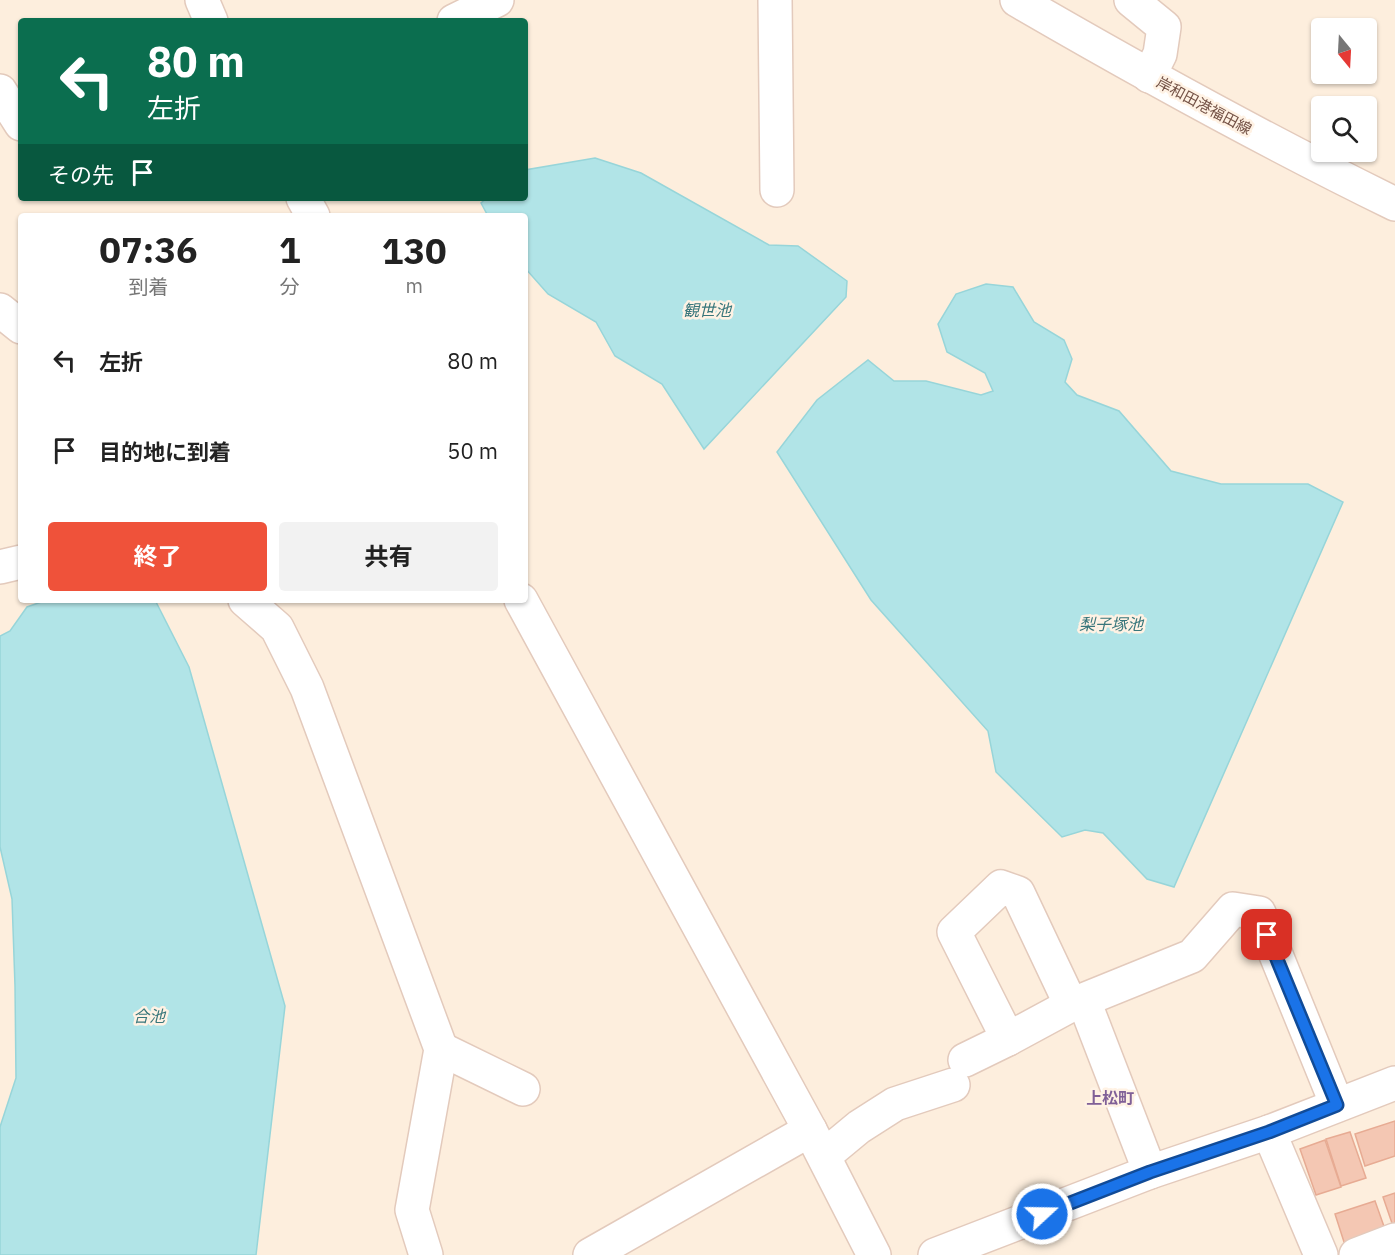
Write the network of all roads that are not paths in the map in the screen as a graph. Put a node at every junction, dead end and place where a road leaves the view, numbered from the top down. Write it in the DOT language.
graph roads {
  1 [pos="202,0"];
  2 [pos="497,0"];
  3 [pos="775,0"];
  4 [pos="1017,0"];
  5 [pos="1131,0"];
  6 [pos="210,18"];
  7 [pos="460,18"];
  8 [pos="1149,76"];
  9 [pos="0,91"];
  10 [pos="18,119"];
  11 [pos="777,190"];
  12 [pos="1395,204"];
  13 [pos="18,563"];
  14 [pos="0,567"];
  15 [pos="248,603"];
  16 [pos="523,603"];
  17 [pos="1078,1003"];
  18 [pos="1008,1040"];
  19 [pos="441,1048"];
  20 [pos="1395,1083"];
  21 [pos="524,1089"];
  22 [pos="1337,1105"];
  23 [pos="1269,1132"];
  24 [pos="817,1143"];
  25 [pos="1150,1172"];
  26 [pos="1395,1240"];
  27 [pos="605,1251"];
  28 [pos="426,1255"];
  29 [pos="874,1255"];
  30 [pos="935,1255"];
  31 [pos="1321,1255"];
  32 [pos="1356,1255"];
  1 -- 6 [label="street"];
  2 -- 7 [label="street"];
  3 -- 11 [label="street"];
  4 -- 8 [label="street, 岸和田港福田線"];
  5 -- 8 [label="street"];
  8 -- 12 [label="street, 岸和田港福田線"];
  9 -- 10 [label="street"];
  13 -- 14 [label="street"];
  15 -- 19 [label="street"];
  16 -- 24 [label="street"];
  17 -- 18 [label="street"];
  17 -- 18 [label="street"];
  17 -- 22 [label="street"];
  17 -- 25 [label="street"];
  18 -- 24 [label="street"];
  19 -- 21 [label="street"];
  19 -- 28 [label="street"];
  20 -- 22 [label="street"];
  22 -- 23 [label="street"];
  23 -- 25 [label="street"];
  23 -- 31 [label="street"];
  24 -- 27 [label="street"];
  24 -- 29 [label="street"];
  25 -- 30 [label="street"];
  26 -- 32 [label="street"];
}
